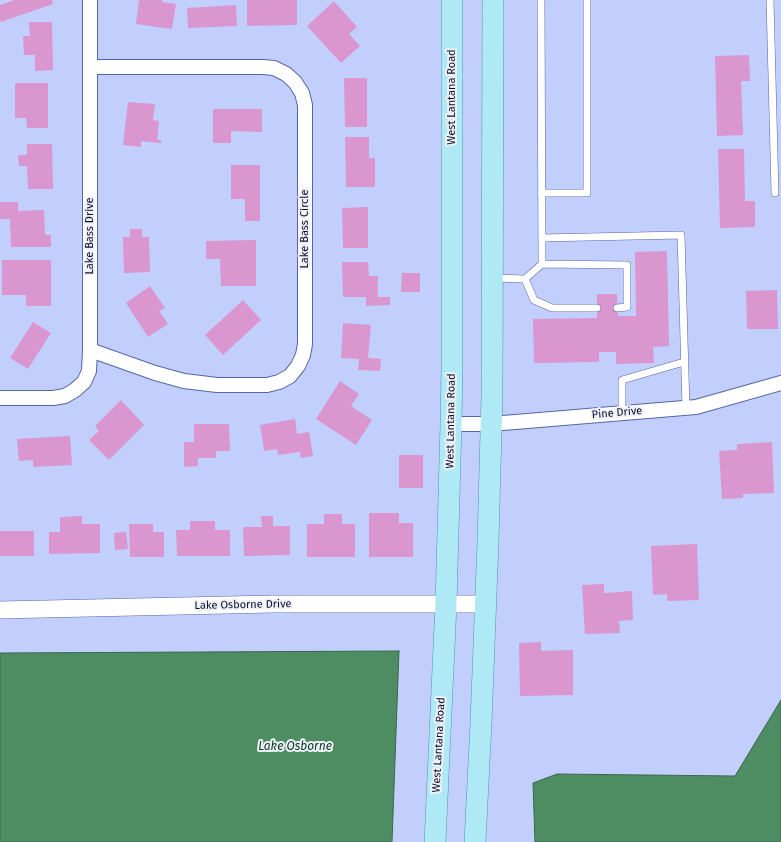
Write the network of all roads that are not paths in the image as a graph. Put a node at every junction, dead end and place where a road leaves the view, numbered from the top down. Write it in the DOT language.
graph roads {
  1 [pos="90,0"];
  2 [pos="452,0"];
  3 [pos="493,0"];
  4 [pos="541,0"];
  5 [pos="588,0"];
  6 [pos="770,0"];
  7 [pos="90,67"];
  8 [pos="775,193"];
  9 [pos="541,194"];
  10 [pos="542,238"];
  11 [pos="542,264"];
  12 [pos="492,278"];
  13 [pos="525,279"];
  14 [pos="597,308"];
  15 [pos="617,308"];
  16 [pos="90,350"];
  17 [pos="684,362"];
  18 [pos="781,384"];
  19 [pos="0,398"];
  20 [pos="686,408"];
  21 [pos="622,413"];
  22 [pos="451,424"];
  23 [pos="491,424"];
  24 [pos="446,604"];
  25 [pos="486,604"];
  26 [pos="0,610"];
  27 [pos="435,842"];
  28 [pos="475,842"];
  1 -- 7 [label="street, Lake Bass Drive"];
  2 -- 22 [label="main road, West Lantana Road"];
  3 -- 12 [label="main road"];
  4 -- 9 [label="lane"];
  5 -- 9 [label="lane"];
  6 -- 8 [label="lane"];
  7 -- 16 [label="street, Lake Bass Drive"];
  7 -- 16 [label="street, Lake Bass Circle"];
  9 -- 10 [label="lane"];
  10 -- 11 [label="lane"];
  10 -- 17 [label="lane"];
  11 -- 13 [label="lane"];
  11 -- 15 [label="lane"];
  12 -- 13 [label="lane"];
  12 -- 23 [label="main road"];
  13 -- 14 [label="lane"];
  16 -- 19 [label="street, Lake Bass Drive"];
  17 -- 20 [label="lane"];
  17 -- 21 [label="lane"];
  18 -- 20 [label="street, Pine Drive"];
  20 -- 21 [label="street, Pine Drive"];
  21 -- 23 [label="street, Pine Drive"];
  22 -- 23 [label="street, Pine Drive"];
  22 -- 24 [label="main road, West Lantana Road"];
  23 -- 25 [label="main road"];
  24 -- 25 [label="street, Lake Osborne Drive"];
  24 -- 26 [label="street, Lake Osborne Drive"];
  24 -- 27 [label="main road, West Lantana Road"];
  25 -- 28 [label="main road"];
}
